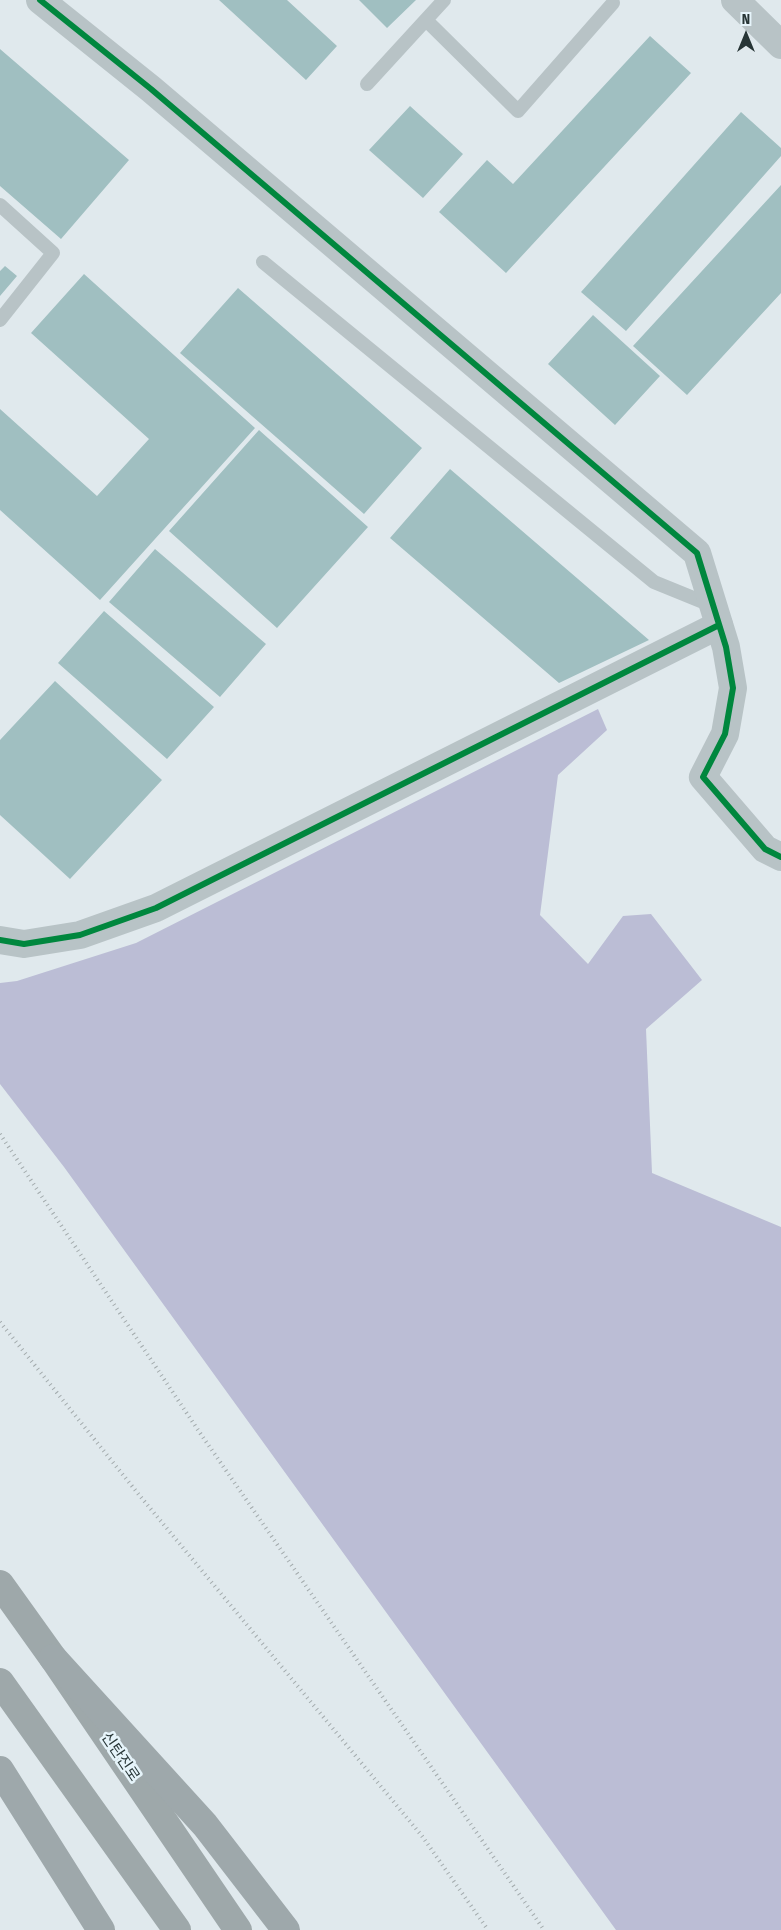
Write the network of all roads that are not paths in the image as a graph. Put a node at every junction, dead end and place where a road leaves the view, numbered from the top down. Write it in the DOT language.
graph roads {
  1 [pos="40,0"];
  2 [pos="444,0"];
  3 [pos="734,0"];
  4 [pos="613,3"];
  5 [pos="426,20"];
  6 [pos="781,45"];
  7 [pos="367,84"];
  8 [pos="0,205"];
  9 [pos="263,262"];
  10 [pos="0,320"];
  11 [pos="716,616"];
  12 [pos="781,856"];
  13 [pos="0,940"];
  14 [pos="0,1584"];
  15 [pos="53,1658"];
  16 [pos="0,1682"];
  17 [pos="0,1770"];
  18 [pos="100,1930"];
  19 [pos="177,1930"];
  20 [pos="238,1930"];
  21 [pos="286,1930"];
  1 -- 11 [label="street"];
  2 -- 5 [label="lane"];
  3 -- 6 [label="street"];
  4 -- 5 [label="lane"];
  5 -- 7 [label="lane"];
  8 -- 10 [label="lane"];
  9 -- 11 [label="lane"];
  11 -- 12 [label="street"];
  11 -- 13 [label="street"];
  14 -- 15 [label="main road, 신탄진로"];
  15 -- 20 [label="main road, 신탄진로"];
  15 -- 21 [label="highway"];
  16 -- 19 [label="main road"];
  17 -- 18 [label="highway"];
}
